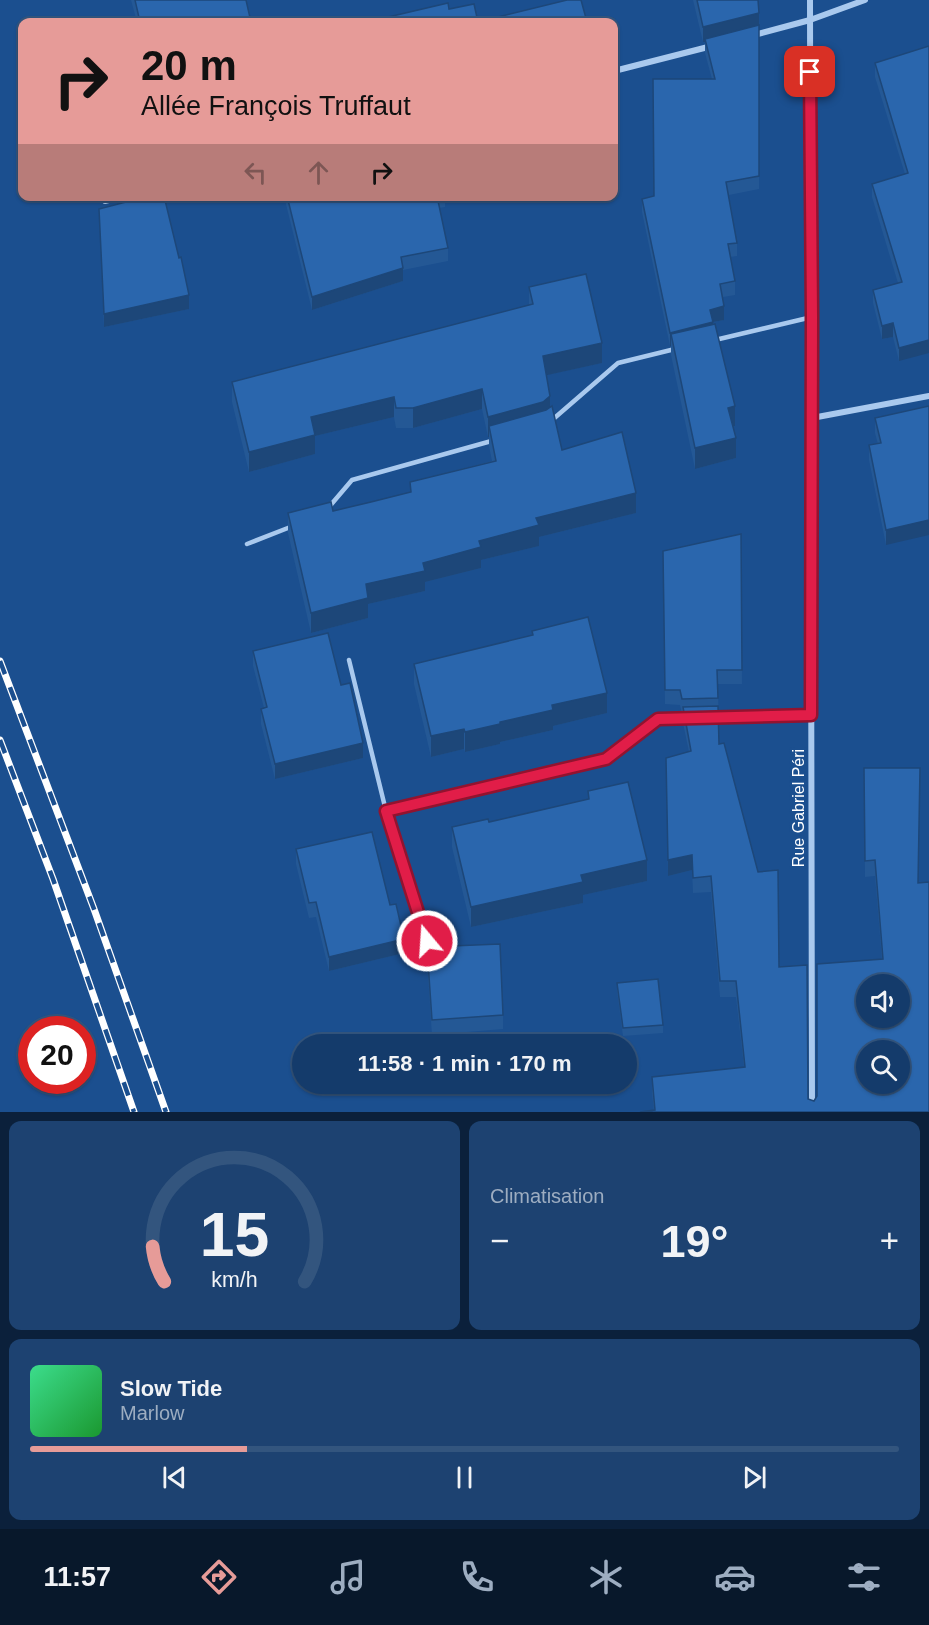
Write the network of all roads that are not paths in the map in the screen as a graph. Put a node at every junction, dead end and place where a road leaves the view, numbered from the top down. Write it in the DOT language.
graph roads {
  1 [pos="810,0"];
  2 [pos="865,0"];
  3 [pos="810,20"];
  4 [pos="752,35"];
  5 [pos="717,44"];
  6 [pos="618,70"];
  7 [pos="812,317"];
  8 [pos="709,341"];
  9 [pos="687,346"];
  10 [pos="929,396"];
  11 [pos="812,418"];
  12 [pos="545,426"];
  13 [pos="500,439"];
  14 [pos="321,515"];
  15 [pos="300,523"];
  16 [pos="248,544"];
  17 [pos="349,660"];
  18 [pos="811,715"];
  19 [pos="694,718"];
  20 [pos="705,718"];
  21 [pos="386,811"];
  22 [pos="427,941"];
  23 [pos="812,1112"];
  1 -- 3 [label="street, Rue Gabriel Péri"];
  2 -- 3 [label="street"];
  3 -- 4 [label="street"];
  3 -- 7 [label="street, Rue Gabriel Péri"];
  5 -- 6 [label="street"];
  7 -- 8 [label="lane"];
  7 -- 11 [label="street, Rue Gabriel Péri"];
  9 -- 12 [label="lane"];
  10 -- 11 [label="street"];
  11 -- 18 [label="street, Rue Gabriel Péri"];
  13 -- 14 [label="lane"];
  15 -- 16 [label="lane"];
  17 -- 21 [label="lane"];
  18 -- 20 [label="lane"];
  18 -- 23 [label="street, Rue Gabriel Péri"];
  19 -- 21 [label="lane"];
  21 -- 22 [label="lane"];
}
